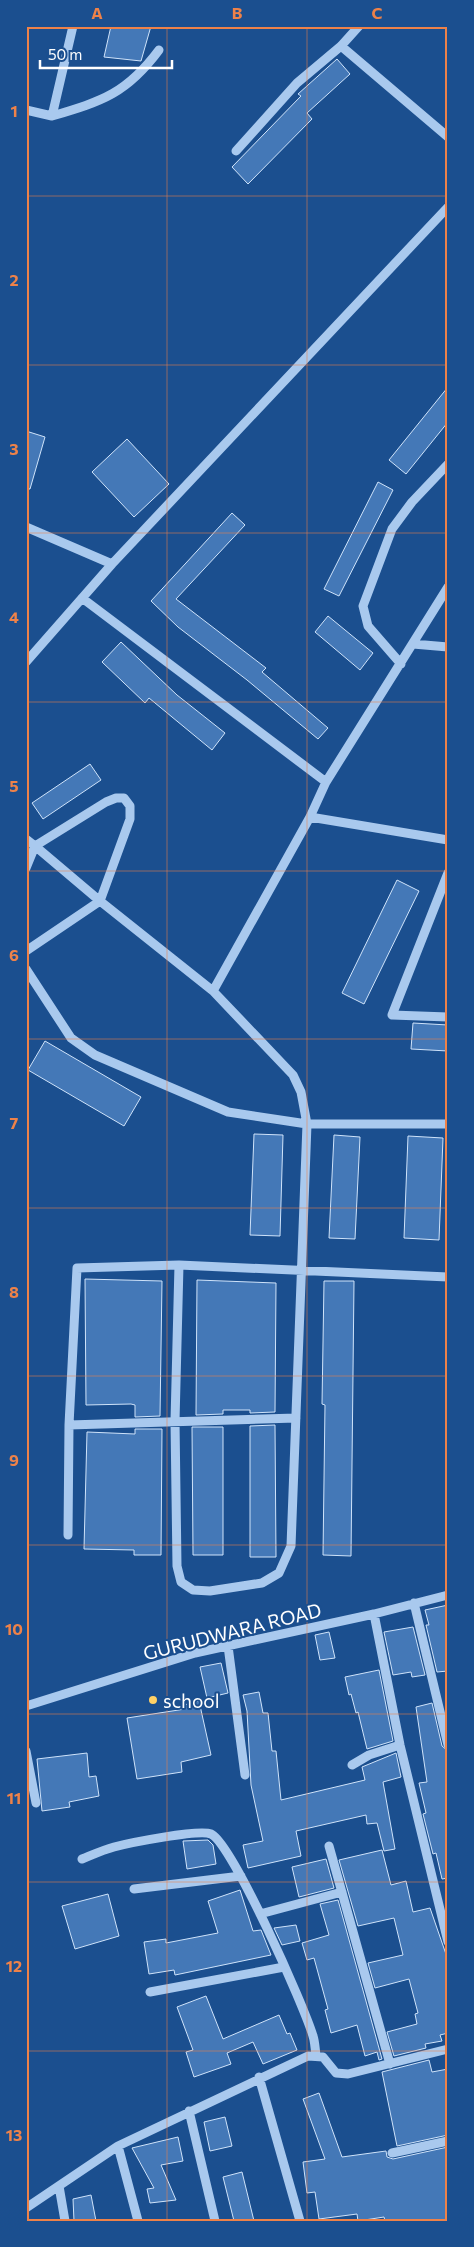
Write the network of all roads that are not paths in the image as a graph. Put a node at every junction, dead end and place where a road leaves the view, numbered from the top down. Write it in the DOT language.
graph roads {
  1 [pos="73,26"];
  2 [pos="359,26"];
  3 [pos="341,46"];
  4 [pos="159,50"];
  5 [pos="26,110"];
  6 [pos="52,116"];
  7 [pos="448,137"];
  8 [pos="236,151"];
  9 [pos="448,207"];
  10 [pos="448,464"];
  11 [pos="26,528"];
  12 [pos="112,564"];
  13 [pos="448,587"];
  14 [pos="82,598"];
  15 [pos="413,644"];
  16 [pos="448,647"];
  17 [pos="26,662"];
  18 [pos="401,664"];
  19 [pos="326,782"];
  20 [pos="310,817"];
  21 [pos="26,839"];
  22 [pos="448,840"];
  23 [pos="35,846"];
  24 [pos="26,868"];
  25 [pos="448,874"];
  26 [pos="100,901"];
  27 [pos="26,951"];
  28 [pos="26,968"];
  29 [pos="213,991"];
  30 [pos="448,1017"];
  31 [pos="307,1124"];
  32 [pos="448,1124"];
  33 [pos="179,1265"];
  34 [pos="302,1271"];
  35 [pos="448,1277"];
  36 [pos="296,1418"];
  37 [pos="175,1421"];
  38 [pos="69,1425"];
  39 [pos="68,1535"];
  40 [pos="448,1595"];
  41 [pos="414,1603"];
  42 [pos="374,1614"];
  43 [pos="228,1646"];
  44 [pos="26,1706"];
  45 [pos="448,1744"];
  46 [pos="400,1745"];
  47 [pos="26,1751"];
  48 [pos="352,1765"];
  49 [pos="245,1775"];
  50 [pos="36,1803"];
  51 [pos="329,1846"];
  52 [pos="82,1860"];
  53 [pos="240,1876"];
  54 [pos="134,1889"];
  55 [pos="342,1892"];
  56 [pos="260,1914"];
  57 [pos="448,1942"];
  58 [pos="284,1967"];
  59 [pos="150,1992"];
  60 [pos="448,2049"];
  61 [pos="316,2055"];
  62 [pos="390,2064"];
  63 [pos="259,2077"];
  64 [pos="189,2112"];
  65 [pos="448,2140"];
  66 [pos="118,2146"];
  67 [pos="392,2153"];
  68 [pos="59,2186"];
  69 [pos="26,2208"];
  70 [pos="65,2221"];
  71 [pos="138,2221"];
  72 [pos="216,2221"];
  73 [pos="300,2221"];
  1 -- 6 [label="street"];
  2 -- 3 [label="street"];
  3 -- 7 [label="street"];
  3 -- 8 [label="street"];
  4 -- 6 [label="street"];
  5 -- 6 [label="street"];
  9 -- 12 [label="street"];
  10 -- 18 [label="street"];
  11 -- 12 [label="street"];
  12 -- 14 [label="street"];
  13 -- 15 [label="street"];
  14 -- 17 [label="street"];
  14 -- 19 [label="street"];
  15 -- 16 [label="street"];
  15 -- 18 [label="street"];
  18 -- 19 [label="street"];
  19 -- 20 [label="street"];
  20 -- 22 [label="street"];
  20 -- 29 [label="street"];
  21 -- 23 [label="street"];
  23 -- 24 [label="street"];
  23 -- 26 [label="street"];
  23 -- 26 [label="street"];
  25 -- 30 [label="street"];
  26 -- 27 [label="street"];
  26 -- 29 [label="street"];
  28 -- 31 [label="street"];
  29 -- 31 [label="street"];
  31 -- 32 [label="street"];
  31 -- 34 [label="street"];
  33 -- 34 [label="street"];
  33 -- 37 [label="street"];
  33 -- 38 [label="street"];
  34 -- 35 [label="street"];
  34 -- 36 [label="street"];
  36 -- 37 [label="street"];
  36 -- 37 [label="street"];
  37 -- 38 [label="street"];
  38 -- 39 [label="street"];
  40 -- 41 [label="street, GURUDWARA ROAD"];
  41 -- 42 [label="street, GURUDWARA ROAD"];
  41 -- 45 [label="street"];
  42 -- 43 [label="street, GURUDWARA ROAD"];
  42 -- 46 [label="street"];
  43 -- 44 [label="street, GURUDWARA ROAD"];
  43 -- 49 [label="street"];
  46 -- 48 [label="street"];
  46 -- 57 [label="street"];
  47 -- 50 [label="street"];
  51 -- 55 [label="street"];
  52 -- 53 [label="street"];
  53 -- 54 [label="street"];
  53 -- 56 [label="street"];
  55 -- 56 [label="street"];
  55 -- 62 [label="street"];
  56 -- 58 [label="street"];
  58 -- 59 [label="street"];
  58 -- 61 [label="street"];
  60 -- 62 [label="street"];
  61 -- 62 [label="street"];
  61 -- 63 [label="street"];
  63 -- 64 [label="street"];
  63 -- 73 [label="street"];
  64 -- 66 [label="street"];
  64 -- 72 [label="street"];
  65 -- 67 [label="street"];
  66 -- 68 [label="street"];
  66 -- 71 [label="street"];
  68 -- 69 [label="street"];
  68 -- 70 [label="street"];
}
